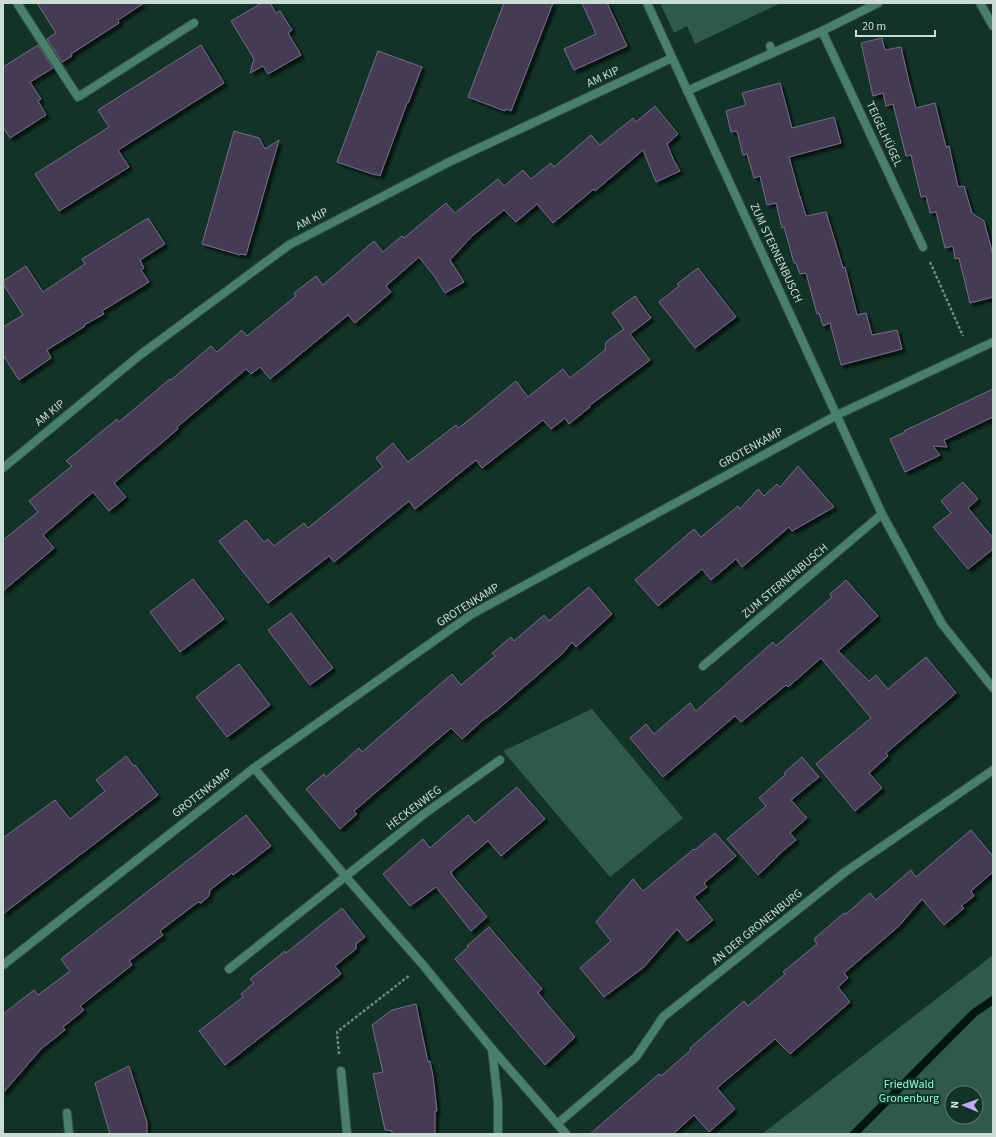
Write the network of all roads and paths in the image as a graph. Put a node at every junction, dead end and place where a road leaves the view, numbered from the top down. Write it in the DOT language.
graph roads {
  1 [pos="17,3"];
  2 [pos="647,3"];
  3 [pos="878,3"];
  4 [pos="980,3"];
  5 [pos="194,23"];
  6 [pos="993,26"];
  7 [pos="822,31"];
  8 [pos="672,58"];
  9 [pos="687,91"];
  10 [pos="923,247"];
  11 [pos="993,342"];
  12 [pos="970,353"];
  13 [pos="837,415"];
  14 [pos="3,468"];
  15 [pos="882,514"];
  16 [pos="703,666"];
  17 [pos="993,688"];
  18 [pos="500,760"];
  19 [pos="254,768"];
  20 [pos="993,770"];
  21 [pos="346,877"];
  22 [pos="3,965"];
  23 [pos="424,965"];
  24 [pos="229,969"];
  25 [pos="492,1049"];
  26 [pos="341,1070"];
  27 [pos="67,1113"];
  28 [pos="557,1124"];
  29 [pos="69,1134"];
  30 [pos="347,1134"];
  31 [pos="498,1134"];
  32 [pos="566,1134"];
  1 -- 5 [label="street"];
  2 -- 8 [label="street, ZUM STERNENBUSCH"];
  3 -- 7 [label="street"];
  4 -- 6 [label="street"];
  7 -- 9 [label="street"];
  7 -- 10 [label="street, TEIGELHÜGEL"];
  8 -- 9 [label="street, ZUM STERNENBUSCH"];
  8 -- 14 [label="street, AM KIP"];
  9 -- 13 [label="street, ZUM STERNENBUSCH"];
  10 -- 12 [label="path"];
  11 -- 12 [label="street, GROTENKAMP"];
  12 -- 13 [label="street, GROTENKAMP"];
  13 -- 15 [label="street, ZUM STERNENBUSCH"];
  13 -- 19 [label="street, GROTENKAMP"];
  15 -- 16 [label="street, ZUM STERNENBUSCH"];
  15 -- 17 [label="street, ZUM STERNENBUSCH"];
  18 -- 21 [label="street, HECKENWEG"];
  19 -- 21 [label="street"];
  19 -- 22 [label="street, GROTENKAMP"];
  20 -- 28 [label="street, AN DER GRONENBURG"];
  21 -- 23 [label="street"];
  21 -- 24 [label="street, HECKENWEG"];
  23 -- 25 [label="street"];
  23 -- 26 [label="path"];
  25 -- 28 [label="street"];
  25 -- 31 [label="street"];
  26 -- 30 [label="street"];
  27 -- 29 [label="street"];
  28 -- 32 [label="street"];
}
